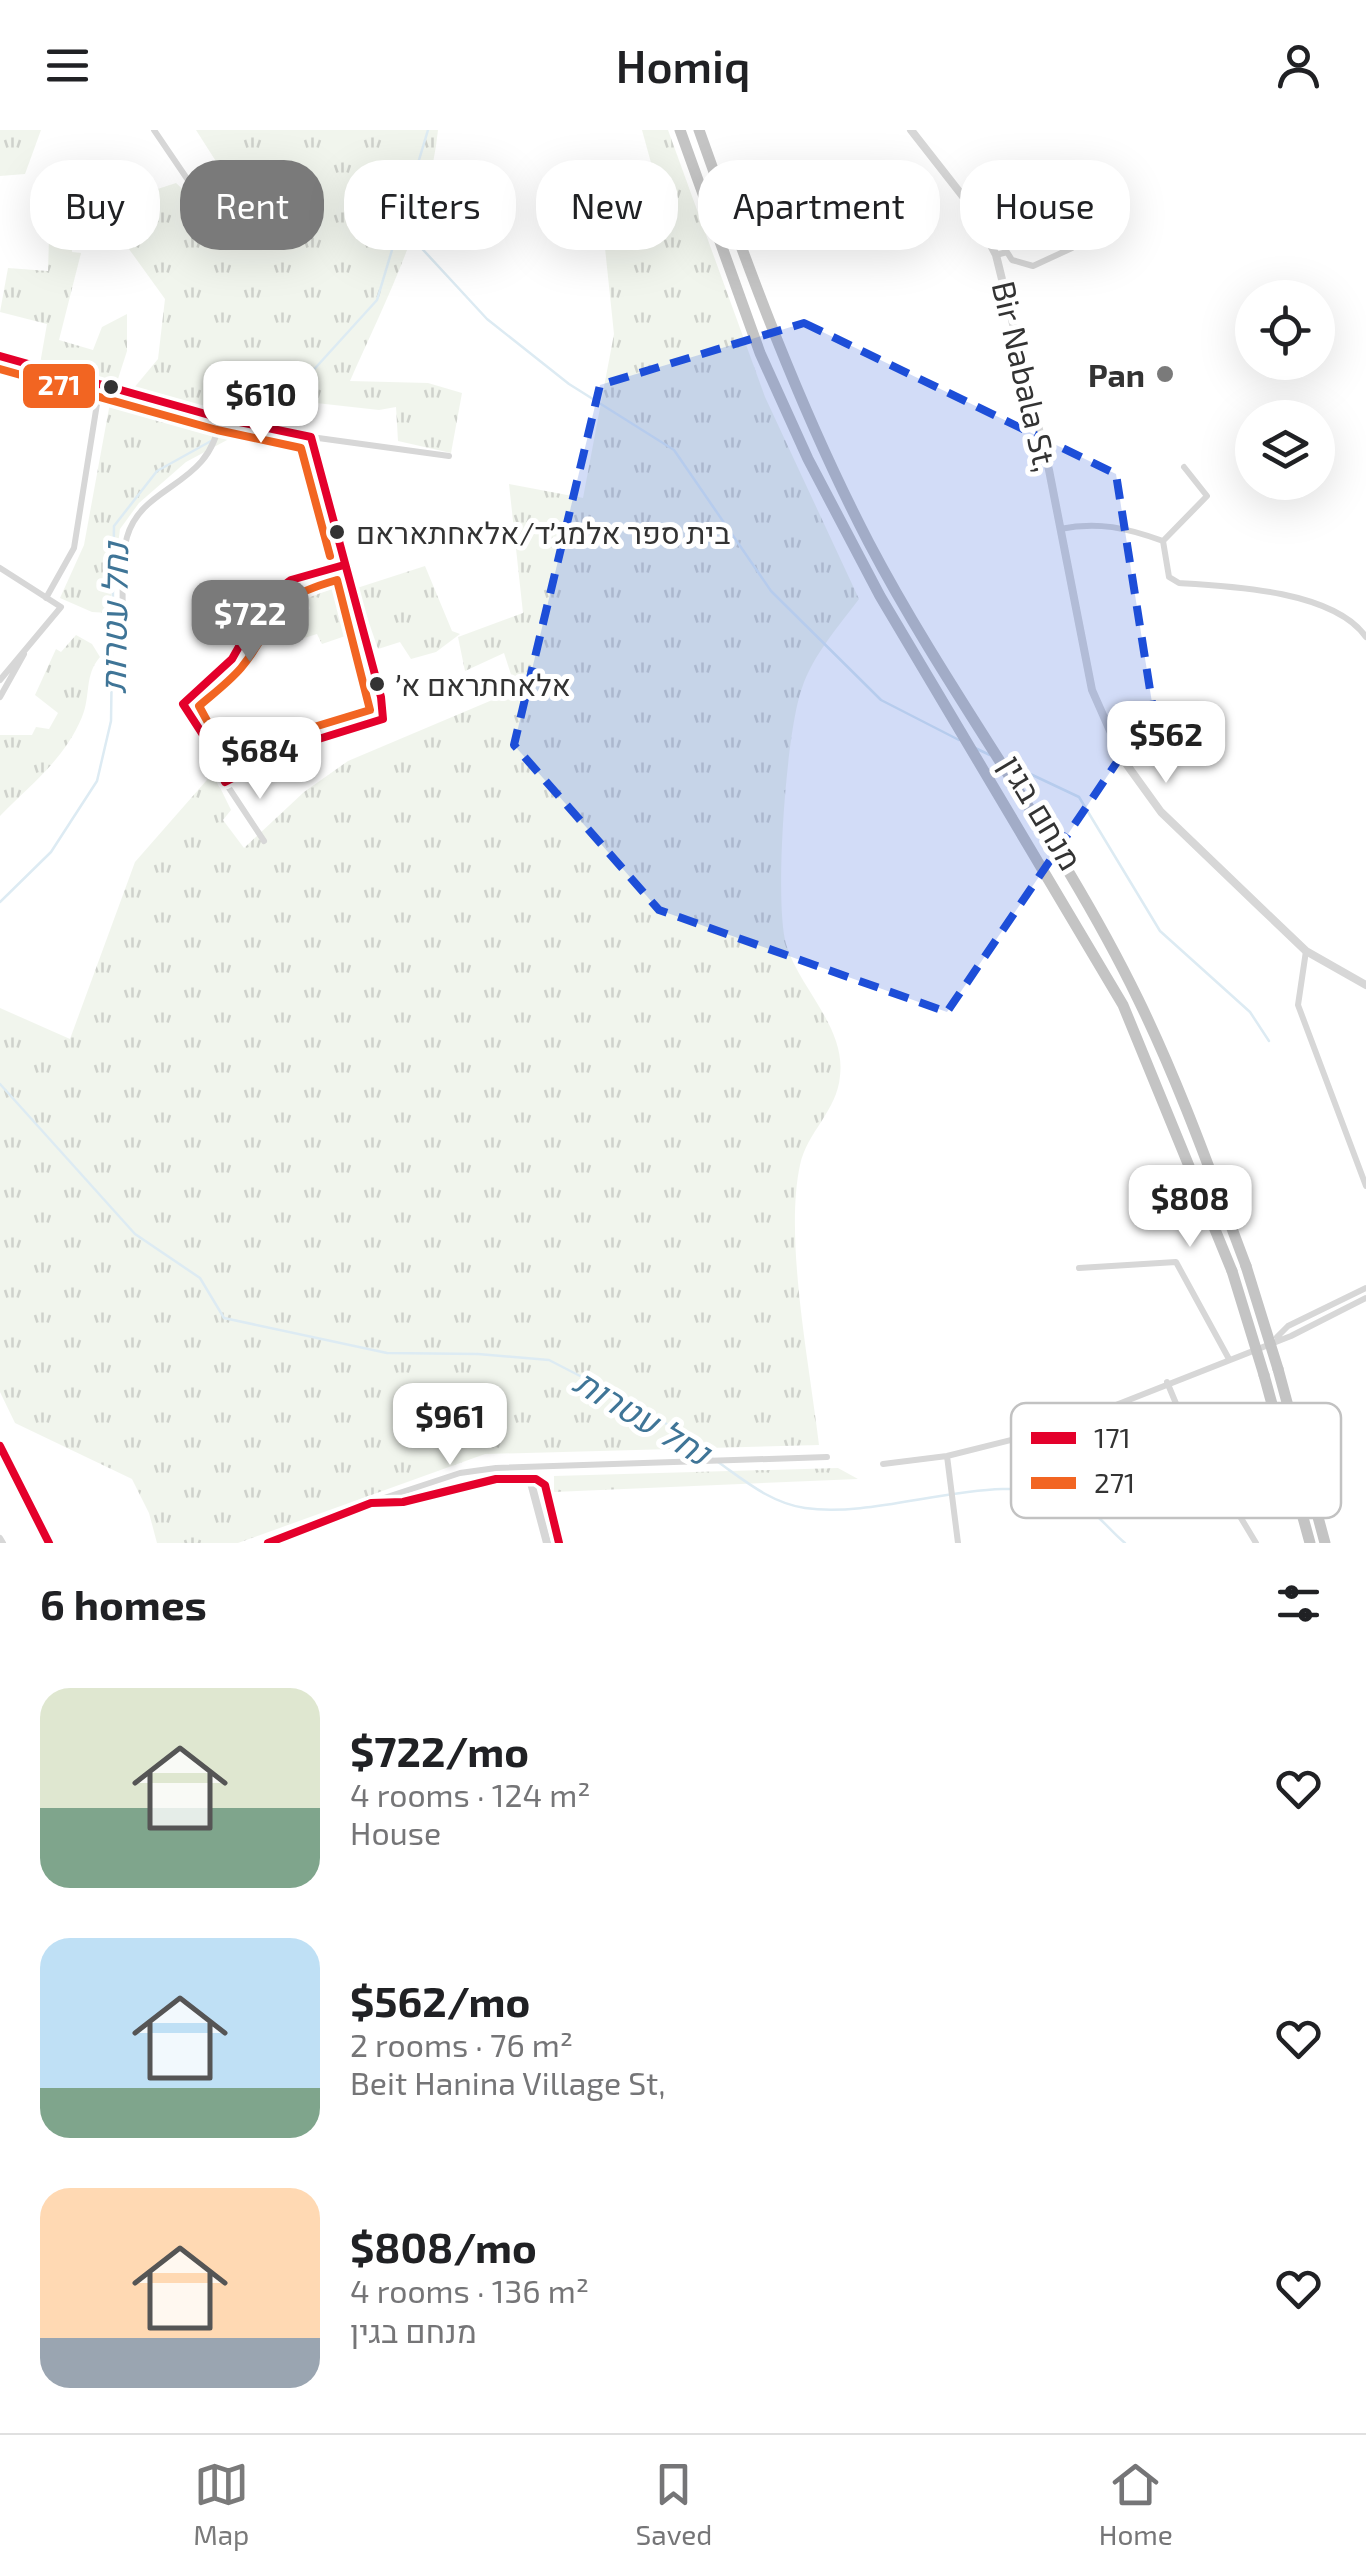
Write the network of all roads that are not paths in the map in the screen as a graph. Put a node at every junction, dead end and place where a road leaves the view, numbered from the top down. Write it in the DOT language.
graph roads {
  1 [pos="154,130"];
  2 [pos="680,130"];
  3 [pos="699,130"];
  4 [pos="910,130"];
  5 [pos="180,168"];
  6 [pos="1068,250"];
  7 [pos="996,256"];
  8 [pos="0,356"];
  9 [pos="100,385"];
  10 [pos="220,418"];
  11 [pos="311,437"];
  12 [pos="449,456"];
  13 [pos="1184,466"];
  14 [pos="1060,529"];
  15 [pos="1163,541"];
  16 [pos="344,565"];
  17 [pos="0,568"];
  18 [pos="46,598"];
  19 [pos="1366,637"];
  20 [pos="122,640"];
  21 [pos="28,644"];
  22 [pos="0,680"];
  23 [pos="0,697"];
  24 [pos="225,782"];
  25 [pos="264,841"];
  26 [pos="1306,950"];
  27 [pos="1366,985"];
  28 [pos="1366,1186"];
  29 [pos="1078,1268"];
  30 [pos="1366,1288"];
  31 [pos="1366,1298"];
  32 [pos="1276,1338"];
  33 [pos="1229,1358"];
  34 [pos="1167,1382"];
  35 [pos="1117,1403"];
  36 [pos="1176,1403"];
  37 [pos="1272,1403"];
  38 [pos="1287,1403"];
  39 [pos="1011,1440"];
  40 [pos="0,1446"];
  41 [pos="946,1456"];
  42 [pos="827,1457"];
  43 [pos="883,1464"];
  44 [pos="530,1480"];
  45 [pos="371,1503"];
  46 [pos="1241,1518"];
  47 [pos="1303,1518"];
  48 [pos="1318,1518"];
  49 [pos="52,1543"];
  50 [pos="268,1543"];
  51 [pos="547,1543"];
  52 [pos="559,1543"];
  53 [pos="958,1543"];
  54 [pos="1256,1543"];
  55 [pos="1310,1543"];
  56 [pos="1325,1543"];
  1 -- 5 [label="street"];
  2 -- 37 [label="highway, מנחם בגין, bridge"];
  3 -- 38 [label="highway, מנחם בגין, bridge"];
  4 -- 7 [label="street, Bir Nabala St,"];
  6 -- 7 [label="street"];
  7 -- 14 [label="street, Bir Nabala St,"];
  8 -- 9 [label="street"];
  9 -- 10 [label="street"];
  9 -- 18 [label="street"];
  10 -- 11 [label="street"];
  10 -- 20 [label="street"];
  11 -- 12 [label="street"];
  11 -- 16 [label="street"];
  13 -- 15 [label="street"];
  14 -- 15 [label="street"];
  14 -- 26 [label="street, Bir Nabala St,"];
  15 -- 19 [label="street"];
  16 -- 24 [label="street"];
  16 -- 24 [label="street"];
  17 -- 18 [label="street"];
  18 -- 21 [label="street"];
  21 -- 22 [label="street"];
  21 -- 23 [label="street"];
  24 -- 25 [label="street"];
  26 -- 27 [label="street, Bir Nabala St,"];
  26 -- 28 [label="street"];
  29 -- 33 [label="street"];
  30 -- 32 [label="street"];
  31 -- 32 [label="street"];
  32 -- 33 [label="street"];
  33 -- 34 [label="street"];
  34 -- 35 [label="street"];
  34 -- 36 [label="street"];
  39 -- 41 [label="street"];
  40 -- 49 [label="main road"];
  41 -- 43 [label="street"];
  41 -- 53 [label="street"];
  42 -- 45 [label="street"];
  44 -- 45 [label="street"];
  44 -- 51 [label="street"];
  44 -- 52 [label="street"];
  45 -- 50 [label="street"];
  46 -- 54 [label="street"];
  47 -- 55 [label="highway, מנחם בגין, bridge"];
  48 -- 56 [label="highway, מנחם בגין, bridge"];
}
